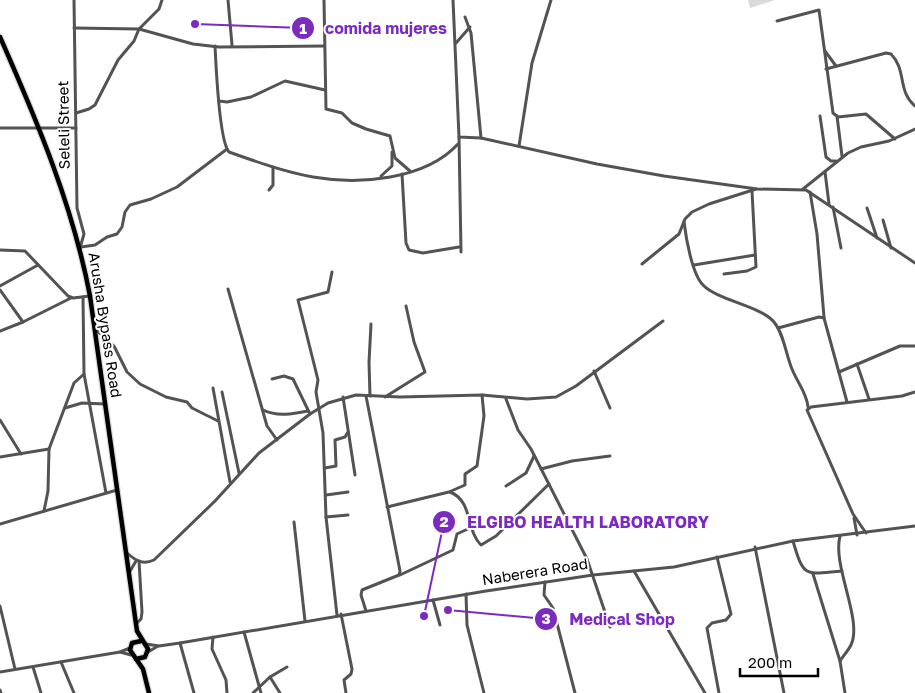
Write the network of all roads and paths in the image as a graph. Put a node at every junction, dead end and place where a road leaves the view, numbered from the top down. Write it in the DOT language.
graph roads {
  1 [pos="74,0"];
  2 [pos="162,0"];
  3 [pos="228,0"];
  4 [pos="324,0"];
  5 [pos="453,0"];
  6 [pos="551,0"];
  7 [pos="466,18"];
  8 [pos="777,21"];
  9 [pos="470,27"];
  10 [pos="74,28"];
  11 [pos="139,29"];
  12 [pos="0,37"];
  13 [pos="456,44"];
  14 [pos="215,46"];
  15 [pos="232,46"];
  16 [pos="324,46"];
  17 [pos="824,50"];
  18 [pos="836,67"];
  19 [pos="826,69"];
  20 [pos="326,90"];
  21 [pos="219,101"];
  22 [pos="915,106"];
  23 [pos="76,113"];
  24 [pos="820,116"];
  25 [pos="837,116"];
  26 [pos="0,128"];
  27 [pos="38,128"];
  28 [pos="76,128"];
  29 [pos="915,129"];
  30 [pos="459,137"];
  31 [pos="481,138"];
  32 [pos="895,138"];
  33 [pos="458,144"];
  34 [pos="519,146"];
  35 [pos="227,149"];
  36 [pos="392,149"];
  37 [pos="842,156"];
  38 [pos="837,160"];
  39 [pos="273,167"];
  40 [pos="825,171"];
  41 [pos="411,172"];
  42 [pos="402,174"];
  43 [pos="380,177"];
  44 [pos="757,189"];
  45 [pos="802,189"];
  46 [pos="269,190"];
  47 [pos="752,191"];
  48 [pos="810,191"];
  49 [pos="831,206"];
  50 [pos="867,208"];
  51 [pos="883,220"];
  52 [pos="684,222"];
  53 [pos="878,239"];
  54 [pos="80,247"];
  55 [pos="459,247"];
  56 [pos="841,248"];
  57 [pos="892,249"];
  58 [pos="0,250"];
  59 [pos="460,252"];
  60 [pos="755,255"];
  61 [pos="915,263"];
  62 [pos="38,264"];
  63 [pos="642,264"];
  64 [pos="694,265"];
  65 [pos="332,272"];
  66 [pos="724,274"];
  67 [pos="0,288"];
  68 [pos="228,289"];
  69 [pos="90,296"];
  70 [pos="72,298"];
  71 [pos="83,298"];
  72 [pos="406,306"];
  73 [pos="824,318"];
  74 [pos="663,321"];
  75 [pos="23,322"];
  76 [pos="372,324"];
  77 [pos="778,328"];
  78 [pos="95,329"];
  79 [pos="0,331"];
  80 [pos="915,346"];
  81 [pos="857,364"];
  82 [pos="594,371"];
  83 [pos="839,372"];
  84 [pos="84,374"];
  85 [pos="272,379"];
  86 [pos="213,388"];
  87 [pos="222,392"];
  88 [pos="915,392"];
  89 [pos="482,394"];
  90 [pos="368,396"];
  91 [pos="343,397"];
  92 [pos="385,397"];
  93 [pos="506,399"];
  94 [pos="869,400"];
  95 [pos="847,402"];
  96 [pos="88,404"];
  97 [pos="105,404"];
  98 [pos="65,408"];
  99 [pos="319,408"];
  100 [pos="610,408"];
  101 [pos="808,408"];
  102 [pos="263,410"];
  103 [pos="309,412"];
  104 [pos="0,420"];
  105 [pos="218,421"];
  106 [pos="348,431"];
  107 [pos="277,440"];
  108 [pos="49,449"];
  109 [pos="22,454"];
  110 [pos="534,455"];
  111 [pos="610,456"];
  112 [pos="0,457"];
  113 [pos="325,468"];
  114 [pos="541,469"];
  115 [pos="239,473"];
  116 [pos="355,475"];
  117 [pos="230,483"];
  118 [pos="550,484"];
  119 [pos="506,486"];
  120 [pos="117,490"];
  121 [pos="106,492"];
  122 [pos="348,492"];
  123 [pos="449,492"];
  124 [pos="326,495"];
  125 [pos="387,507"];
  126 [pos="44,511"];
  127 [pos="853,514"];
  128 [pos="348,515"];
  129 [pos="326,517"];
  130 [pos="294,522"];
  131 [pos="0,524"];
  132 [pos="472,526"];
  133 [pos="915,526"];
  134 [pos="866,534"];
  135 [pos="857,535"];
  136 [pos="840,536"];
  137 [pos="793,541"];
  138 [pos="755,547"];
  139 [pos="126,553"];
  140 [pos="717,557"];
  141 [pos="138,561"];
  142 [pos="634,571"];
  143 [pos="842,571"];
  144 [pos="129,573"];
  145 [pos="814,574"];
  146 [pos="399,575"];
  147 [pos="593,575"];
  148 [pos="545,582"];
  149 [pos="466,594"];
  150 [pos="433,600"];
  151 [pos="0,606"];
  152 [pos="366,610"];
  153 [pos="339,615"];
  154 [pos="305,621"];
  155 [pos="136,624"];
  156 [pos="440,625"];
  157 [pos="610,627"];
  158 [pos="137,631"];
  159 [pos="244,632"];
  160 [pos="213,637"];
  161 [pos="144,642"];
  162 [pos="180,643"];
  163 [pos="131,645"];
  164 [pos="159,646"];
  165 [pos="120,652"];
  166 [pos="146,654"];
  167 [pos="131,655"];
  168 [pos="136,658"];
  169 [pos="840,661"];
  170 [pos="61,662"];
  171 [pos="33,666"];
  172 [pos="287,667"];
  173 [pos="15,669"];
  174 [pos="143,669"];
  175 [pos="0,672"];
  176 [pos="270,677"];
  177 [pos="260,687"];
  178 [pos="41,693"];
  179 [pos="74,693"];
  180 [pos="149,693"];
  181 [pos="194,693"];
  182 [pos="227,693"];
  183 [pos="252,693"];
  184 [pos="261,693"];
  185 [pos="280,693"];
  186 [pos="346,693"];
  187 [pos="484,693"];
  188 [pos="575,693"];
  189 [pos="705,693"];
  190 [pos="719,693"];
  191 [pos="784,693"];
  192 [pos="845,693"];
  1 -- 10 [label="street, Seleli Street"];
  2 -- 11 [label="street"];
  3 -- 15 [label="street"];
  4 -- 16 [label="street"];
  5 -- 13 [label="street"];
  6 -- 34 [label="street"];
  7 -- 9 [label="street"];
  8 -- 17 [label="street"];
  9 -- 13 [label="street"];
  9 -- 31 [label="street"];
  10 -- 11 [label="street"];
  10 -- 23 [label="street, Seleli Street"];
  11 -- 14 [label="street"];
  11 -- 23 [label="street"];
  12 -- 27 [label="main road, Arusha Bypass Road"];
  13 -- 30 [label="street"];
  14 -- 15 [label="street"];
  14 -- 21 [label="street"];
  15 -- 16 [label="street"];
  16 -- 20 [label="street"];
  17 -- 18 [label="street"];
  17 -- 19 [label="street"];
  18 -- 19 [label="street"];
  18 -- 22 [label="street"];
  19 -- 25 [label="street"];
  20 -- 21 [label="street"];
  20 -- 36 [label="street"];
  21 -- 35 [label="street"];
  23 -- 28 [label="street, Seleli Street"];
  24 -- 38 [label="street"];
  25 -- 32 [label="street"];
  25 -- 37 [label="street"];
  26 -- 27 [label="street"];
  27 -- 28 [label="street"];
  27 -- 54 [label="main road, Arusha Bypass Road"];
  28 -- 54 [label="street, Seleli Street"];
  29 -- 32 [label="street"];
  30 -- 31 [label="street"];
  30 -- 33 [label="street"];
  31 -- 34 [label="street"];
  32 -- 37 [label="street"];
  33 -- 41 [label="street"];
  33 -- 55 [label="street"];
  34 -- 44 [label="street"];
  35 -- 39 [label="street"];
  35 -- 54 [label="street"];
  36 -- 41 [label="street"];
  36 -- 43 [label="street"];
  37 -- 38 [label="street"];
  38 -- 40 [label="street"];
  39 -- 43 [label="street"];
  39 -- 46 [label="street"];
  40 -- 45 [label="street"];
  40 -- 49 [label="street"];
  41 -- 42 [label="street"];
  42 -- 43 [label="street"];
  42 -- 55 [label="street"];
  44 -- 45 [label="street"];
  44 -- 47 [label="street"];
  45 -- 48 [label="street"];
  47 -- 52 [label="street"];
  47 -- 60 [label="street"];
  48 -- 49 [label="street"];
  48 -- 73 [label="street"];
  49 -- 53 [label="street"];
  49 -- 56 [label="street"];
  50 -- 53 [label="street"];
  51 -- 57 [label="street"];
  52 -- 63 [label="street"];
  52 -- 64 [label="street"];
  53 -- 57 [label="street"];
  54 -- 69 [label="main road, Arusha Bypass Road"];
  55 -- 59 [label="street"];
  57 -- 61 [label="street"];
  58 -- 62 [label="street"];
  60 -- 64 [label="street"];
  60 -- 66 [label="street"];
  62 -- 67 [label="street"];
  62 -- 70 [label="street"];
  64 -- 77 [label="street"];
  65 -- 99 [label="street"];
  67 -- 75 [label="street"];
  68 -- 102 [label="street"];
  69 -- 71 [label="street"];
  69 -- 78 [label="main road, Arusha Bypass Road"];
  70 -- 71 [label="street"];
  70 -- 75 [label="street"];
  71 -- 84 [label="street"];
  72 -- 92 [label="street"];
  73 -- 77 [label="street"];
  73 -- 83 [label="street"];
  74 -- 82 [label="street"];
  75 -- 79 [label="street"];
  76 -- 90 [label="street"];
  77 -- 101 [label="street"];
  78 -- 97 [label="main road, Arusha Bypass Road"];
  78 -- 105 [label="street"];
  80 -- 81 [label="street"];
  81 -- 83 [label="street"];
  81 -- 94 [label="street"];
  82 -- 93 [label="street"];
  82 -- 100 [label="street"];
  83 -- 95 [label="street"];
  84 -- 96 [label="street"];
  84 -- 98 [label="street"];
  85 -- 103 [label="street"];
  86 -- 105 [label="street"];
  87 -- 115 [label="street"];
  88 -- 94 [label="street"];
  89 -- 92 [label="street"];
  89 -- 93 [label="street"];
  89 -- 123 [label="street"];
  90 -- 91 [label="street"];
  90 -- 92 [label="street"];
  90 -- 125 [label="street"];
  91 -- 99 [label="street"];
  91 -- 106 [label="street"];
  93 -- 110 [label="street"];
  94 -- 95 [label="street"];
  95 -- 101 [label="street"];
  96 -- 97 [label="street"];
  96 -- 98 [label="street"];
  96 -- 121 [label="street"];
  97 -- 120 [label="main road, Arusha Bypass Road"];
  98 -- 108 [label="street"];
  99 -- 103 [label="street"];
  99 -- 113 [label="street"];
  101 -- 127 [label="street"];
  102 -- 103 [label="street"];
  102 -- 107 [label="street"];
  103 -- 107 [label="street"];
  104 -- 109 [label="street"];
  105 -- 117 [label="street"];
  106 -- 113 [label="street"];
  106 -- 116 [label="street"];
  107 -- 115 [label="street"];
  108 -- 109 [label="street"];
  108 -- 126 [label="street"];
  109 -- 112 [label="street"];
  110 -- 114 [label="street"];
  110 -- 119 [label="street"];
  111 -- 114 [label="street"];
  113 -- 124 [label="street"];
  114 -- 118 [label="street"];
  115 -- 117 [label="street"];
  117 -- 141 [label="street"];
  118 -- 132 [label="street"];
  118 -- 147 [label="street"];
  120 -- 121 [label="street"];
  120 -- 139 [label="main road, Arusha Bypass Road"];
  121 -- 126 [label="street"];
  122 -- 124 [label="street"];
  123 -- 125 [label="street"];
  123 -- 132 [label="street"];
  124 -- 129 [label="street"];
  125 -- 146 [label="street"];
  126 -- 131 [label="street"];
  127 -- 134 [label="street"];
  127 -- 135 [label="street"];
  128 -- 129 [label="street"];
  129 -- 153 [label="street"];
  130 -- 154 [label="street"];
  132 -- 146 [label="street"];
  133 -- 134 [label="street, Naberera Road"];
  134 -- 135 [label="street, Naberera Road"];
  135 -- 136 [label="street, Naberera Road"];
  136 -- 137 [label="street, Naberera Road"];
  136 -- 143 [label="street"];
  137 -- 138 [label="street, Naberera Road"];
  137 -- 145 [label="street"];
  138 -- 140 [label="street, Naberera Road"];
  138 -- 191 [label="street"];
  139 -- 141 [label="street"];
  139 -- 144 [label="main road, Arusha Bypass Road"];
  140 -- 142 [label="street, Naberera Road"];
  140 -- 190 [label="street"];
  141 -- 144 [label="street"];
  141 -- 155 [label="street"];
  142 -- 147 [label="street, Naberera Road"];
  142 -- 189 [label="street"];
  143 -- 145 [label="street"];
  143 -- 169 [label="street"];
  144 -- 155 [label="main road, Arusha Bypass Road"];
  145 -- 169 [label="street"];
  146 -- 152 [label="street"];
  147 -- 148 [label="street, Naberera Road"];
  147 -- 157 [label="street"];
  148 -- 149 [label="street, Naberera Road"];
  148 -- 188 [label="street"];
  149 -- 150 [label="street, Naberera Road"];
  149 -- 187 [label="street"];
  150 -- 152 [label="street, Naberera Road"];
  150 -- 156 [label="street"];
  151 -- 173 [label="street"];
  152 -- 153 [label="street, Naberera Road"];
  153 -- 154 [label="street, Naberera Road"];
  153 -- 186 [label="street"];
  154 -- 159 [label="street, Naberera Road"];
  155 -- 158 [label="main road, Arusha Bypass Road"];
  158 -- 161 [label="main road, Arusha Bypass Road"];
  158 -- 163 [label="main road"];
  159 -- 160 [label="street, Naberera Road"];
  159 -- 177 [label="street"];
  160 -- 162 [label="street, Naberera Road"];
  160 -- 182 [label="street"];
  161 -- 163 [label="main road"];
  161 -- 164 [label="street, Naberera Road"];
  161 -- 166 [label="main road, Arusha Bypass Road"];
  162 -- 164 [label="street, Naberera Road"];
  162 -- 181 [label="street"];
  163 -- 165 [label="street"];
  163 -- 167 [label="main road"];
  164 -- 166 [label="street, Naberera Road"];
  165 -- 167 [label="street"];
  165 -- 170 [label="street"];
  166 -- 168 [label="main road"];
  166 -- 174 [label="main road, Arusha Bypass Road"];
  167 -- 168 [label="main road, Arusha Bypass Road"];
  168 -- 174 [label="main road, Arusha Bypass Road"];
  169 -- 192 [label="street"];
  170 -- 171 [label="street"];
  170 -- 179 [label="street"];
  171 -- 173 [label="street"];
  171 -- 178 [label="street"];
  172 -- 176 [label="street"];
  173 -- 175 [label="street"];
  174 -- 180 [label="main road, Arusha Bypass Road"];
  176 -- 177 [label="street"];
  176 -- 185 [label="street"];
  177 -- 183 [label="street"];
  177 -- 184 [label="street"];
}
